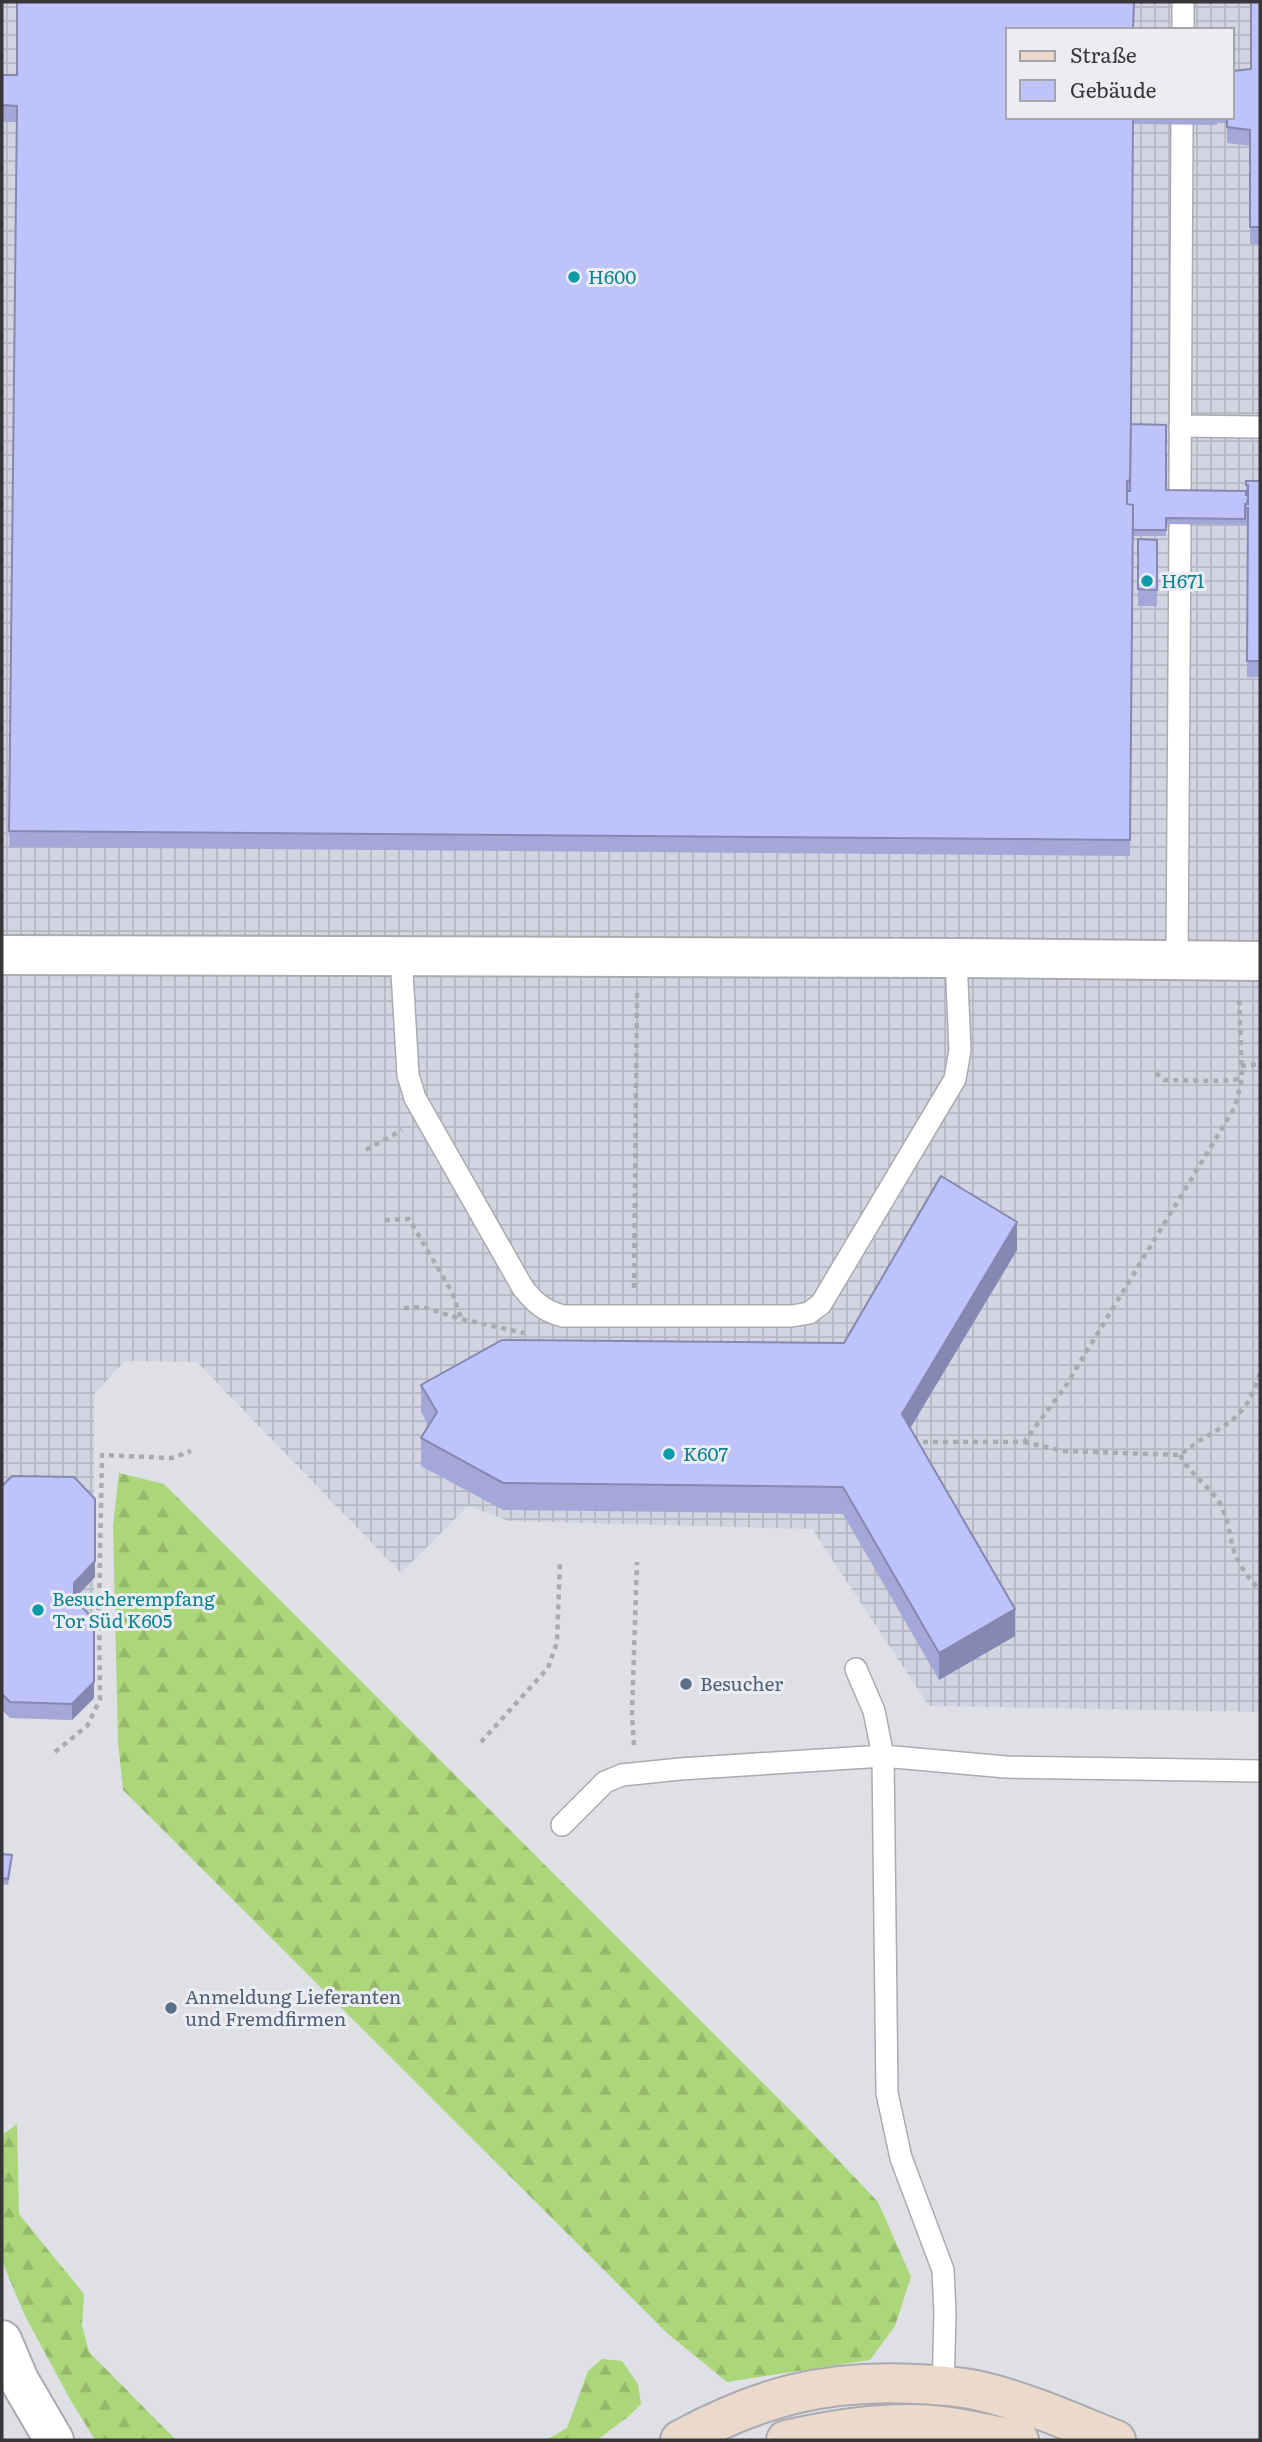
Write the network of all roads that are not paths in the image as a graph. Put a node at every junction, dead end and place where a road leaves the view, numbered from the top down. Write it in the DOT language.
graph roads {
  1 [pos="1183,2"];
  2 [pos="1183,28"];
  3 [pos="1182,126"];
  4 [pos="1180,426"];
  5 [pos="1260,427"];
  6 [pos="1180,493"];
  7 [pos="1180,527"];
  8 [pos="2,955"];
  9 [pos="401,956"];
  10 [pos="956,958"];
  11 [pos="1249,961"];
  12 [pos="1177,962"];
  13 [pos="856,1669"];
  14 [pos="883,1756"];
  15 [pos="1260,1771"];
  16 [pos="562,1825"];
  17 [pos="2,2340"];
  18 [pos="10,2385"];
  19 [pos="943,2386"];
  20 [pos="942,2426"];
  21 [pos="54,2440"];
  22 [pos="680,2440"];
  23 [pos="786,2440"];
  24 [pos="1019,2440"];
  25 [pos="1116,2440"];
  1 -- 2 [label="lane"];
  3 -- 4 [label="lane"];
  4 -- 5 [label="lane"];
  4 -- 6 [label="lane"];
  7 -- 12 [label="lane"];
  8 -- 9 [label="street"];
  9 -- 10 [label="street"];
  9 -- 10 [label="lane"];
  10 -- 12 [label="street"];
  11 -- 12 [label="street"];
  13 -- 14 [label="lane"];
  14 -- 15 [label="lane"];
  14 -- 16 [label="lane"];
  14 -- 19 [label="lane"];
  17 -- 18 [label="street"];
  18 -- 21 [label="street"];
  19 -- 20 [label="lane"];
  19 -- 22 [label="street"];
  19 -- 25 [label="street"];
  20 -- 23 [label="street"];
  20 -- 24 [label="street"];
}
